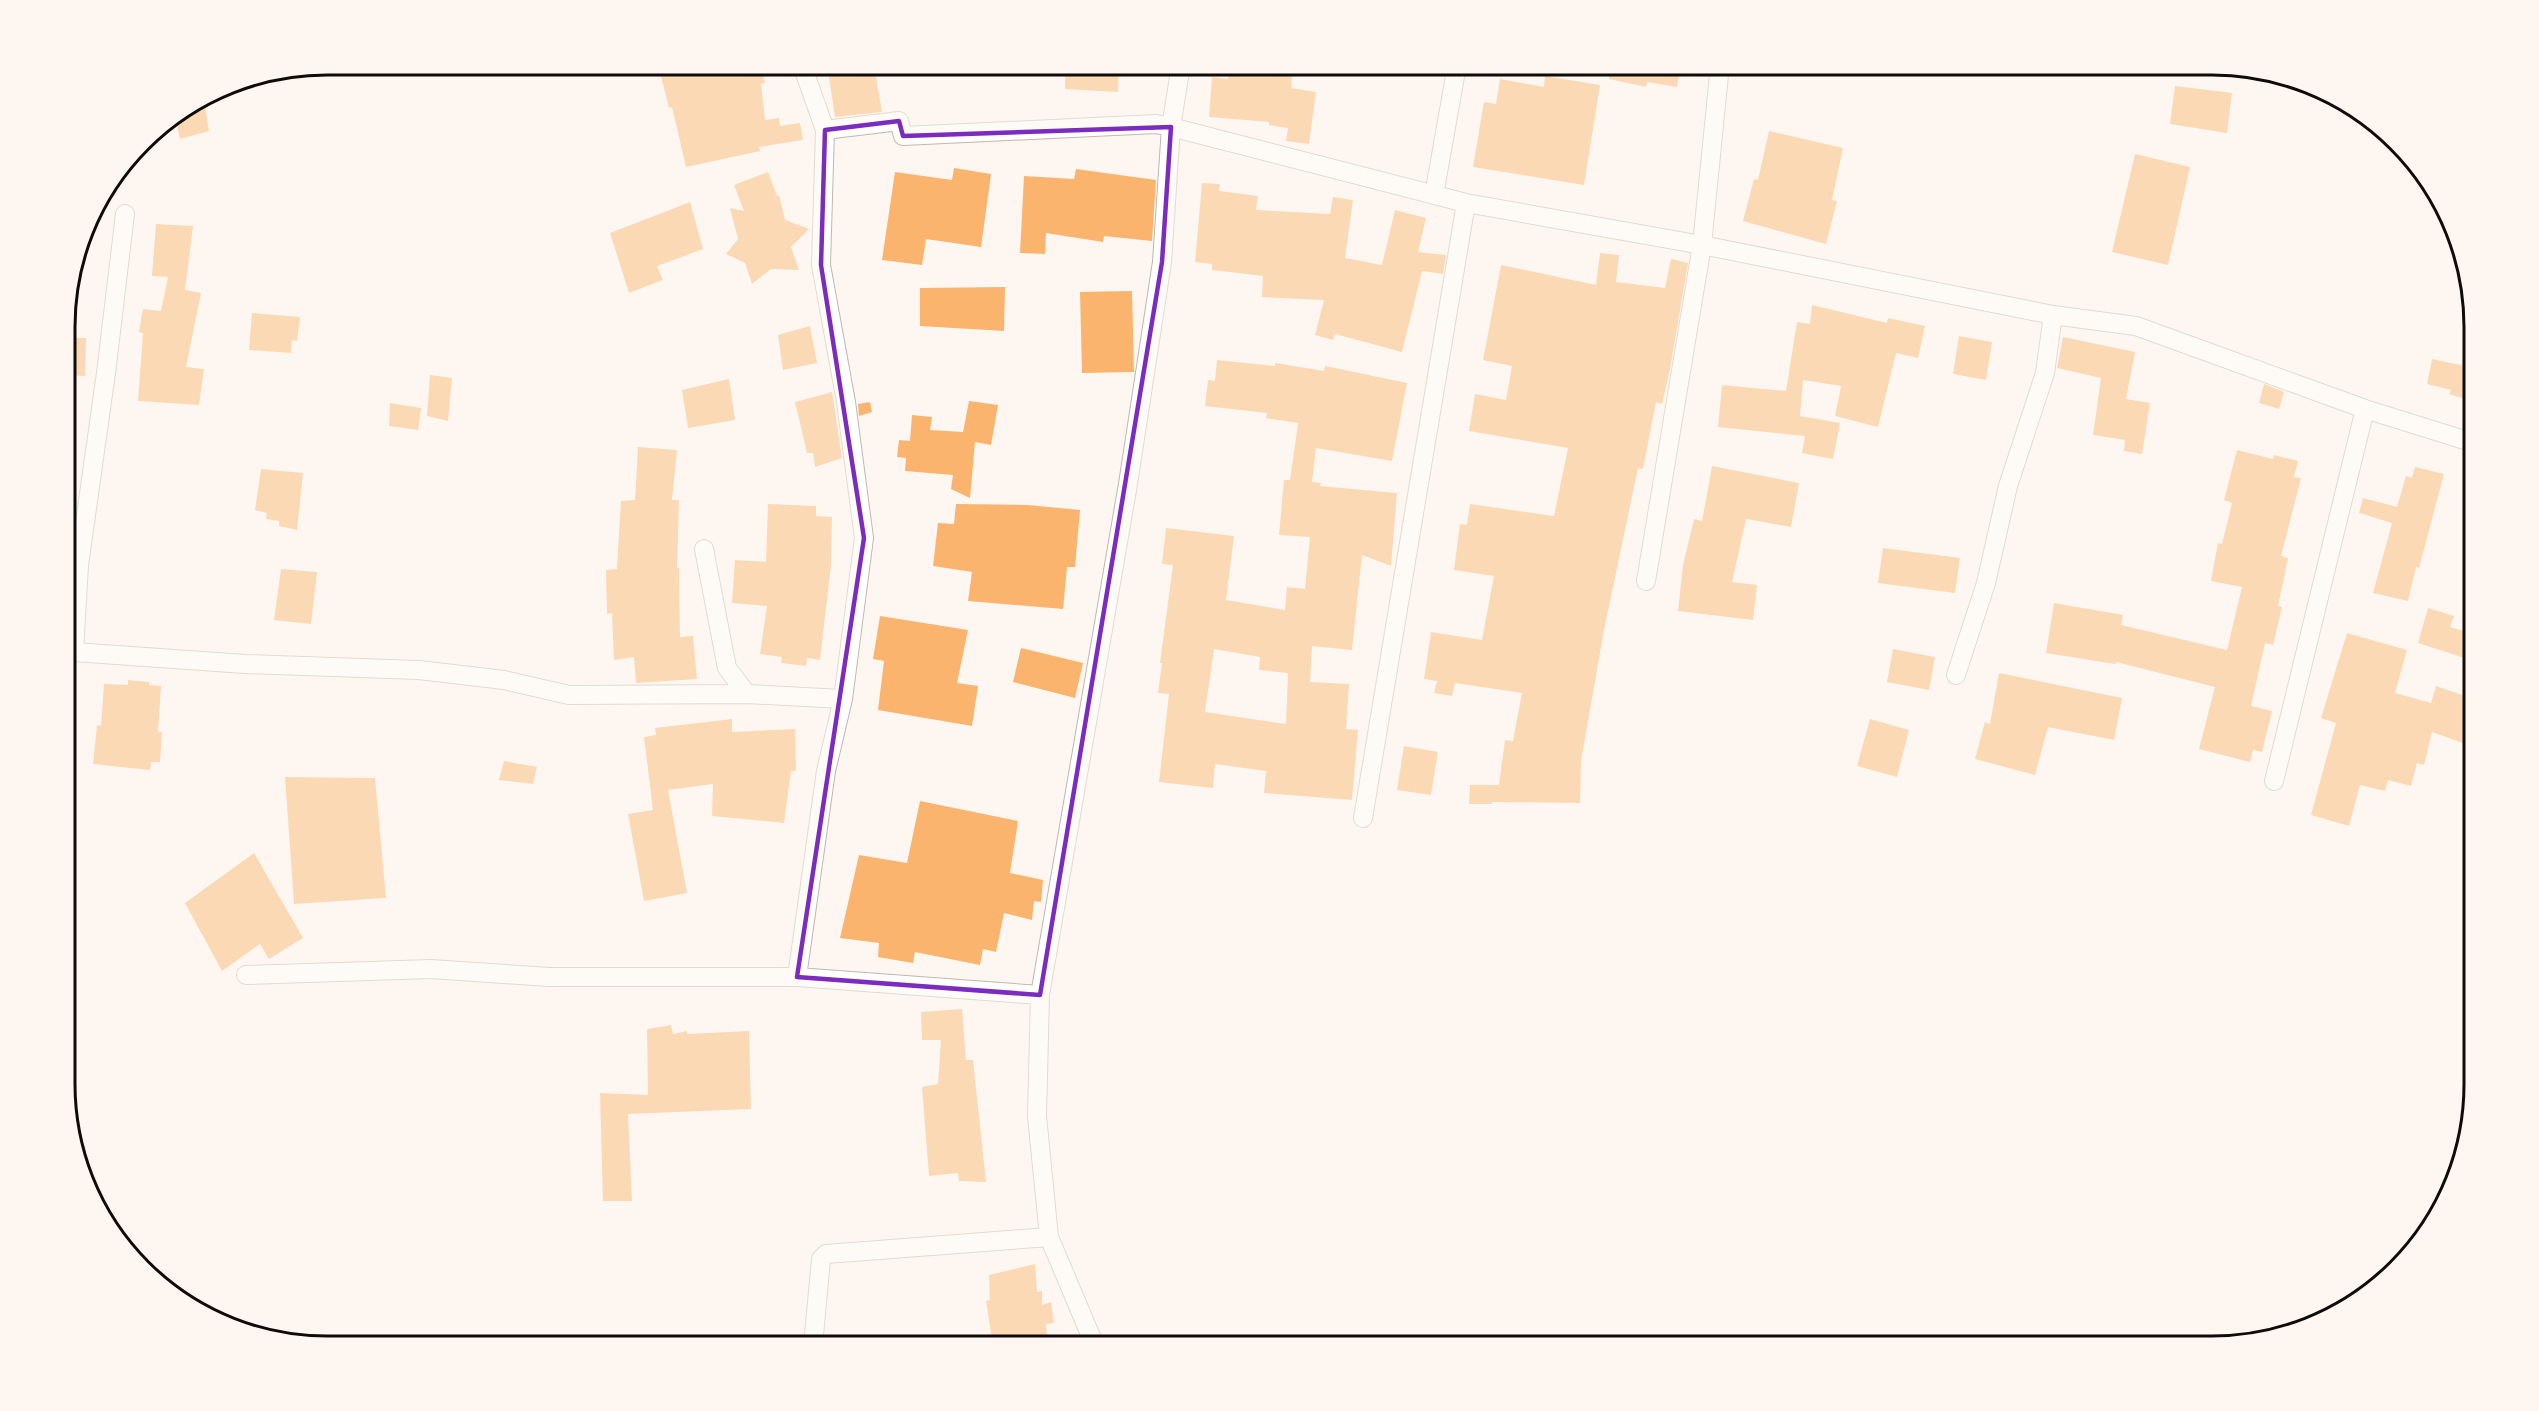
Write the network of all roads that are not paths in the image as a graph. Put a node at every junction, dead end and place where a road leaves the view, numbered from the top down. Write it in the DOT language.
graph roads {
  1 [pos="806,75"];
  2 [pos="1179,75"];
  3 [pos="1455,75"];
  4 [pos="1719,75"];
  5 [pos="1171,127"];
  6 [pos="825,130"];
  7 [pos="1434,195"];
  8 [pos="1466,203"];
  9 [pos="124,214"];
  10 [pos="1702,245"];
  11 [pos="2053,315"];
  12 [pos="2366,409"];
  13 [pos="2464,440"];
  14 [pos="704,549"];
  15 [pos="1646,581"];
  16 [pos="75,608"];
  17 [pos="75,651"];
  18 [pos="1957,671"];
  19 [pos="747,694"];
  20 [pos="843,699"];
  21 [pos="2274,780"];
  22 [pos="1363,818"];
  23 [pos="246,975"];
  24 [pos="797,977"];
  25 [pos="1040,995"];
  26 [pos="1049,1237"];
  27 [pos="814,1336"];
  28 [pos="1091,1336"];
  1 -- 6 [label="street"];
  2 -- 5 [label="street"];
  3 -- 7 [label="street"];
  4 -- 10 [label="street"];
  5 -- 6 [label="street"];
  5 -- 7 [label="street"];
  5 -- 25 [label="street"];
  6 -- 20 [label="street"];
  7 -- 8 [label="street"];
  8 -- 10 [label="street"];
  8 -- 22 [label="street"];
  9 -- 16 [label="street"];
  10 -- 11 [label="street"];
  10 -- 15 [label="street"];
  11 -- 12 [label="street"];
  11 -- 18 [label="street"];
  12 -- 13 [label="street"];
  12 -- 21 [label="street"];
  14 -- 19 [label="street"];
  17 -- 19 [label="street"];
  19 -- 20 [label="street"];
  20 -- 24 [label="street"];
  23 -- 24 [label="street"];
  24 -- 25 [label="street"];
  25 -- 26 [label="street"];
  26 -- 27 [label="street"];
  26 -- 28 [label="street"];
}
